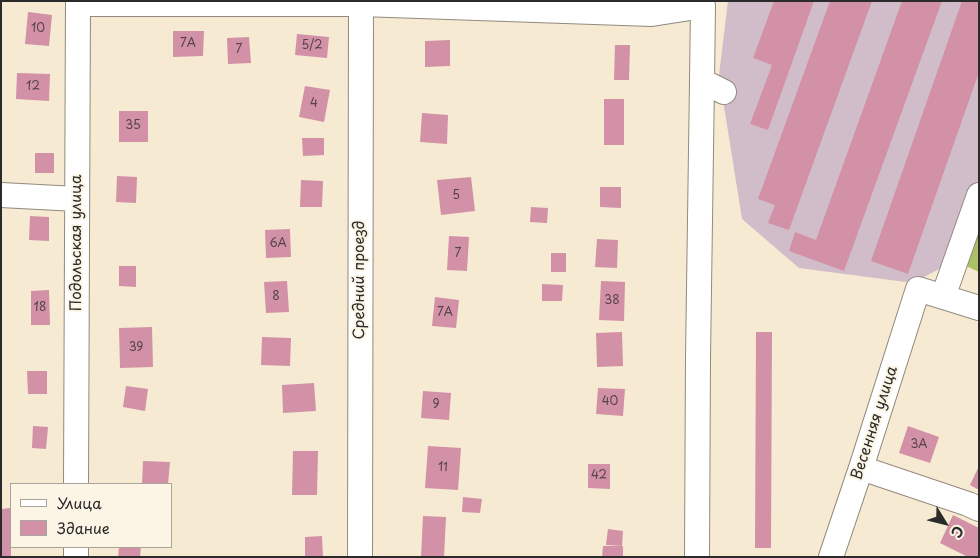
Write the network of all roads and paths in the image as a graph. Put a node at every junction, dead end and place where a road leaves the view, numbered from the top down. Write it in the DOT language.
graph roads {
  1 [pos="78,3"];
  2 [pos="361,4"];
  3 [pos="703,4"];
  4 [pos="702,81"];
  5 [pos="724,92"];
  6 [pos="979,194"];
  7 [pos="1,195"];
  8 [pos="76,199"];
  9 [pos="943,297"];
  10 [pos="979,308"];
  11 [pos="862,468"];
  12 [pos="76,483"];
  13 [pos="979,509"];
  14 [pos="360,557"];
  15 [pos="697,557"];
  16 [pos="831,557"];
  1 -- 2 [label="street"];
  1 -- 8 [label="street, Подольская улица"];
  2 -- 3 [label="street"];
  2 -- 14 [label="street, Средний проезд"];
  3 -- 4 [label="street"];
  4 -- 5 [label="street"];
  4 -- 15 [label="street"];
  6 -- 9 [label="street"];
  7 -- 8 [label="street"];
  8 -- 12 [label="street, Подольская улица"];
  9 -- 10 [label="street"];
  9 -- 11 [label="street, Весенняя улица"];
  11 -- 13 [label="street"];
  11 -- 16 [label="street, Весенняя улица"];
}
